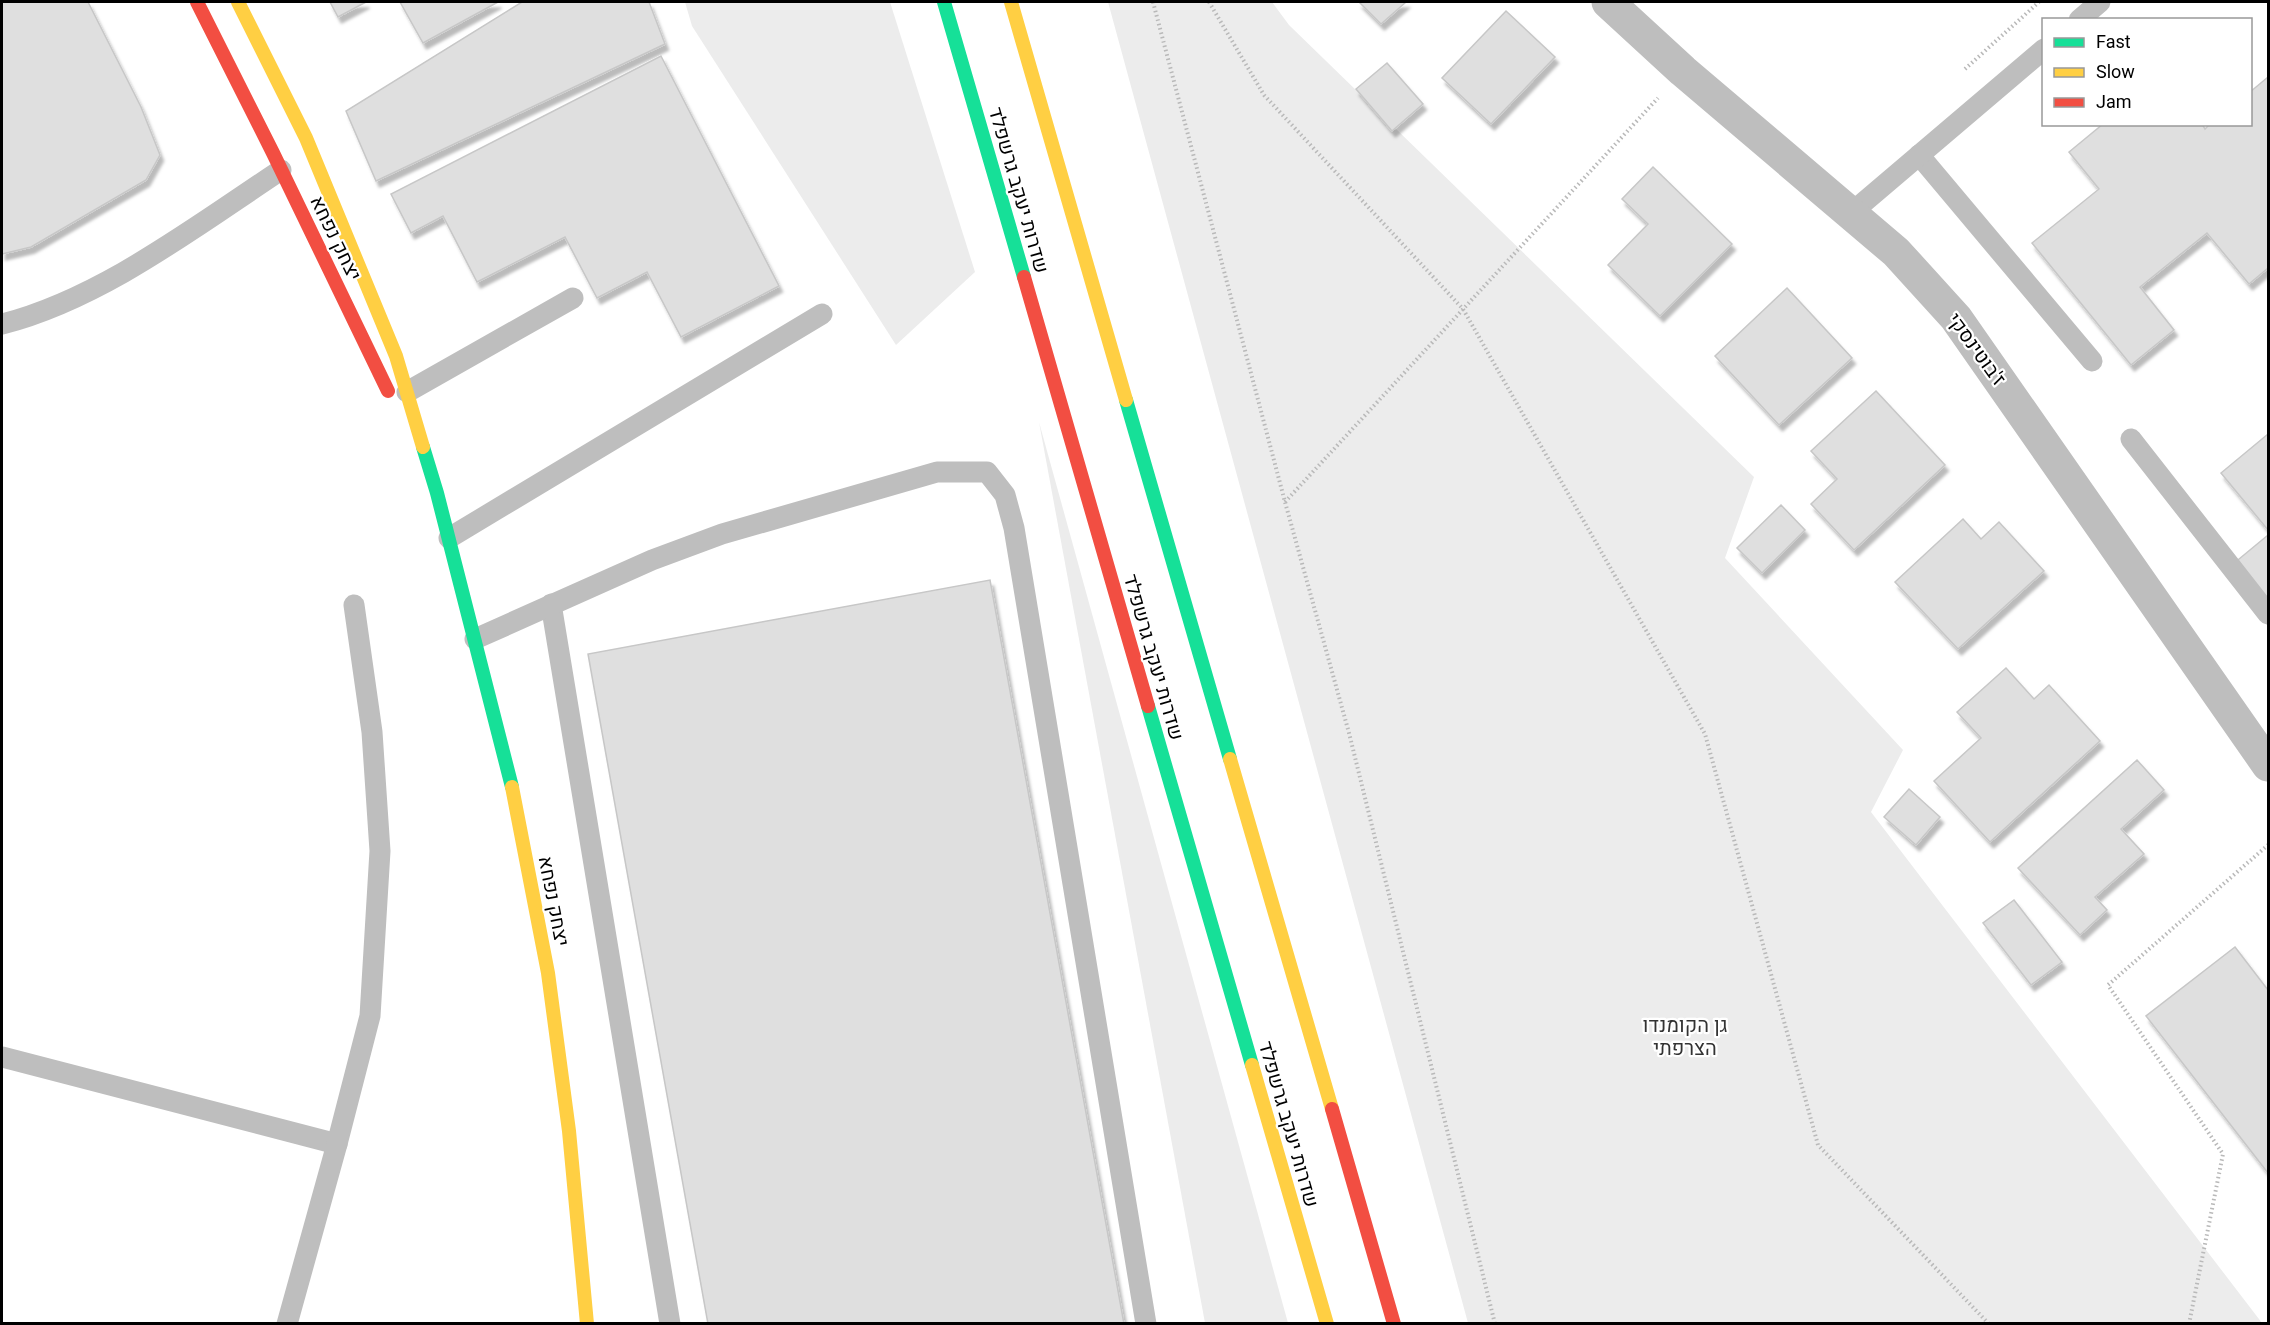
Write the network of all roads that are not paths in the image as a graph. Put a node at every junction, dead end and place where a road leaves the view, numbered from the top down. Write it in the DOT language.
graph roads {
  1 [pos="197,2"];
  2 [pos="238,2"];
  3 [pos="944,2"];
  4 [pos="1011,2"];
  5 [pos="1608,2"];
  6 [pos="2100,2"];
  7 [pos="2081,18"];
  8 [pos="2042,51"];
  9 [pos="1919,155"];
  10 [pos="281,170"];
  11 [pos="1850,214"];
  12 [pos="573,298"];
  13 [pos="822,314"];
  14 [pos="2,324"];
  15 [pos="2092,361"];
  16 [pos="401,405"];
  17 [pos="2131,439"];
  18 [pos="437,493"];
  19 [pos="449,538"];
  20 [pos="550,604"];
  21 [pos="354,605"];
  22 [pos="2268,614"];
  23 [pos="475,639"];
  24 [pos="2268,765"];
  25 [pos="2,1057"];
  26 [pos="337,1144"];
  27 [pos="287,1323"];
  28 [pos="587,1323"];
  29 [pos="670,1323"];
  30 [pos="1146,1323"];
  31 [pos="1326,1323"];
  32 [pos="1394,1323"];
  1 -- 10 [label="main road, יצחק נפחא"];
  2 -- 16 [label="main road, יצחק נפחא"];
  3 -- 31 [label="main road, שדרות יעקב גרשפלד"];
  4 -- 32 [label="main road"];
  5 -- 11 [label="street, ז'בוטינסקי"];
  6 -- 7 [label="lane"];
  8 -- 9 [label="lane"];
  9 -- 11 [label="lane"];
  9 -- 15 [label="lane"];
  10 -- 14 [label="lane"];
  10 -- 16 [label="main road, יצחק נפחא"];
  11 -- 24 [label="street, ז'בוטינסקי"];
  12 -- 16 [label="lane"];
  13 -- 19 [label="lane"];
  16 -- 18 [label="main road, יצחק נפחא"];
  16 -- 18 [label="main road, יצחק נפחא"];
  17 -- 22 [label="lane"];
  18 -- 19 [label="main road, יצחק נפחא"];
  19 -- 23 [label="main road, יצחק נפחא"];
  20 -- 23 [label="lane"];
  20 -- 29 [label="lane"];
  20 -- 30 [label="lane"];
  21 -- 26 [label="lane"];
  23 -- 28 [label="main road, יצחק נפחא"];
  25 -- 26 [label="lane"];
  26 -- 27 [label="lane"];
}
